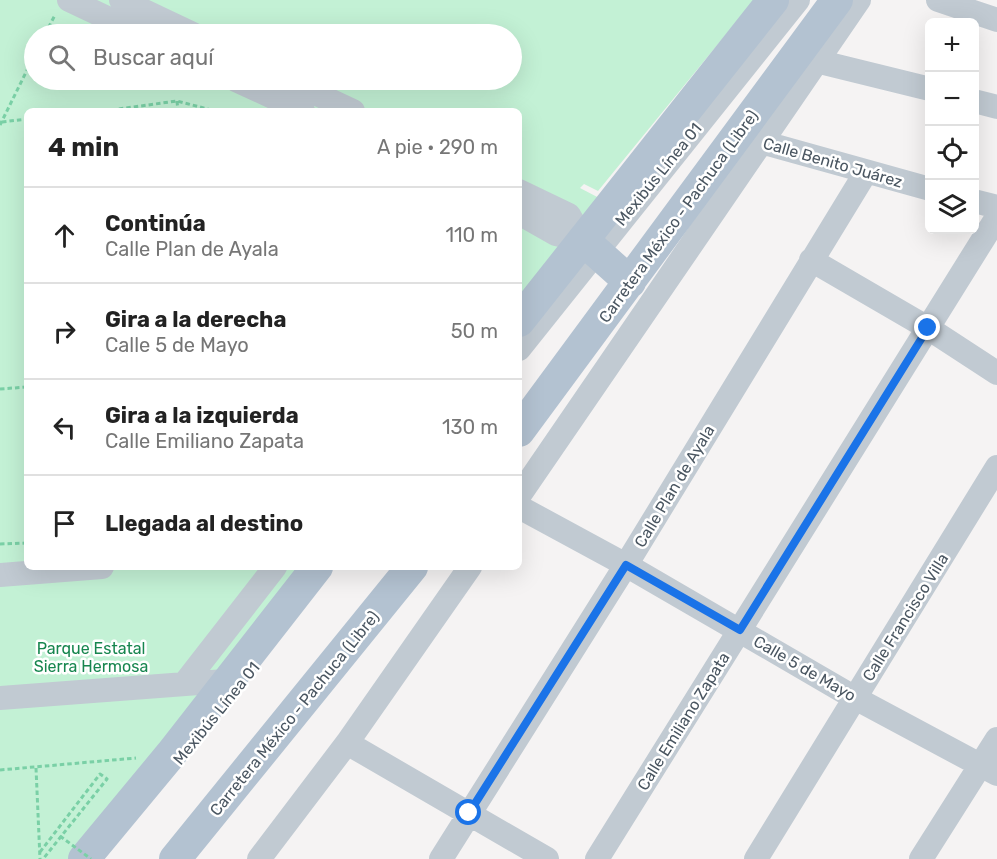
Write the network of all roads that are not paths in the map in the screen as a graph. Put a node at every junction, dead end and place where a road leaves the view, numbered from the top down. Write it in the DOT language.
graph roads {
  1 [pos="122,0"];
  2 [pos="773,0"];
  3 [pos="798,0"];
  4 [pos="819,0"];
  5 [pos="837,0"];
  6 [pos="859,0"];
  7 [pos="938,0"];
  8 [pos="63,4"];
  9 [pos="997,20"];
  10 [pos="115,24"];
  11 [pos="172,24"];
  12 [pos="808,59"];
  13 [pos="925,88"];
  14 [pos="258,90"];
  15 [pos="308,90"];
  16 [pos="979,102"];
  17 [pos="997,107"];
  18 [pos="297,108"];
  19 [pos="347,108"];
  20 [pos="749,139"];
  21 [pos="866,172"];
  22 [pos="925,188"];
  23 [pos="522,192"];
  24 [pos="979,202"];
  25 [pos="997,207"];
  26 [pos="522,215"];
  27 [pos="997,217"];
  28 [pos="689,225"];
  29 [pos="590,246"];
  30 [pos="812,260"];
  31 [pos="625,278"];
  32 [pos="522,318"];
  33 [pos="928,328"];
  34 [pos="522,345"];
  35 [pos="997,373"];
  36 [pos="522,401"];
  37 [pos="522,427"];
  38 [pos="997,467"];
  39 [pos="522,491"];
  40 [pos="522,509"];
  41 [pos="626,565"];
  42 [pos="64,570"];
  43 [pos="273,570"];
  44 [pos="315,570"];
  45 [pos="331,570"];
  46 [pos="390,570"];
  47 [pos="410,570"];
  48 [pos="468,570"];
  49 [pos="0,575"];
  50 [pos="740,630"];
  51 [pos="225,681"];
  52 [pos="184,684"];
  53 [pos="855,698"];
  54 [pos="0,699"];
  55 [pos="997,739"];
  56 [pos="347,743"];
  57 [pos="989,770"];
  58 [pos="469,813"];
  59 [pos="84,859"];
  60 [pos="99,859"];
  61 [pos="157,859"];
  62 [pos="175,859"];
  63 [pos="260,859"];
  64 [pos="441,859"];
  65 [pos="547,859"];
  66 [pos="597,859"];
  67 [pos="756,859"];
  68 [pos="921,859"];
  1 -- 11 [label="street"];
  2 -- 29 [label="main road"];
  3 -- 29 [label="street, Mexibús Línea 01"];
  4 -- 31 [label="street, Mexibús Línea 01"];
  5 -- 12 [label="main road, Carretera México - Pachuca (Libre)"];
  6 -- 12 [label="street"];
  7 -- 9 [label="street"];
  8 -- 10 [label="street"];
  12 -- 13 [label="street"];
  12 -- 20 [label="main road, Carretera México - Pachuca (Libre)"];
  14 -- 18 [label="street"];
  15 -- 19 [label="street"];
  16 -- 17 [label="street"];
  20 -- 21 [label="street, Calle Benito Juárez"];
  20 -- 28 [label="main road, Carretera México - Pachuca (Libre)"];
  21 -- 22 [label="street, Calle Benito Juárez"];
  21 -- 30 [label="street, Calle Plan de Ayala"];
  23 -- 29 [label="street"];
  24 -- 25 [label="street"];
  26 -- 29 [label="street"];
  27 -- 33 [label="street, Calle Emiliano Zapata"];
  28 -- 31 [label="main road, Carretera México - Pachuca (Libre)"];
  28 -- 39 [label="street"];
  29 -- 31 [label="main road"];
  29 -- 32 [label="main road"];
  29 -- 34 [label="street, Mexibús Línea 01"];
  30 -- 33 [label="street"];
  30 -- 41 [label="street, Calle Plan de Ayala"];
  31 -- 36 [label="street, Mexibús Línea 01"];
  31 -- 37 [label="main road, Carretera México - Pachuca (Libre)"];
  33 -- 35 [label="street"];
  33 -- 50 [label="street, Calle Emiliano Zapata"];
  38 -- 53 [label="street, Calle Francisco Villa"];
  40 -- 41 [label="street, Calle 5 de Mayo"];
  41 -- 50 [label="street, Calle 5 de Mayo"];
  41 -- 58 [label="street, Calle Plan de Ayala"];
  42 -- 49 [label="street"];
  43 -- 52 [label="street"];
  44 -- 51 [label="main road"];
  45 -- 60 [label="street, Mexibús Línea 01"];
  46 -- 61 [label="street"];
  47 -- 62 [label="main road, Carretera México - Pachuca (Libre)"];
  48 -- 56 [label="street"];
  50 -- 53 [label="street, Calle 5 de Mayo"];
  50 -- 66 [label="street, Calle Emiliano Zapata"];
  51 -- 52 [label="street"];
  51 -- 59 [label="main road"];
  52 -- 54 [label="street"];
  53 -- 57 [label="street, Calle 5 de Mayo"];
  53 -- 67 [label="street, Calle Francisco Villa"];
  55 -- 57 [label="street"];
  56 -- 58 [label="street"];
  56 -- 63 [label="street"];
  57 -- 68 [label="street"];
  58 -- 64 [label="street, Calle Plan de Ayala"];
  58 -- 65 [label="street"];
}
